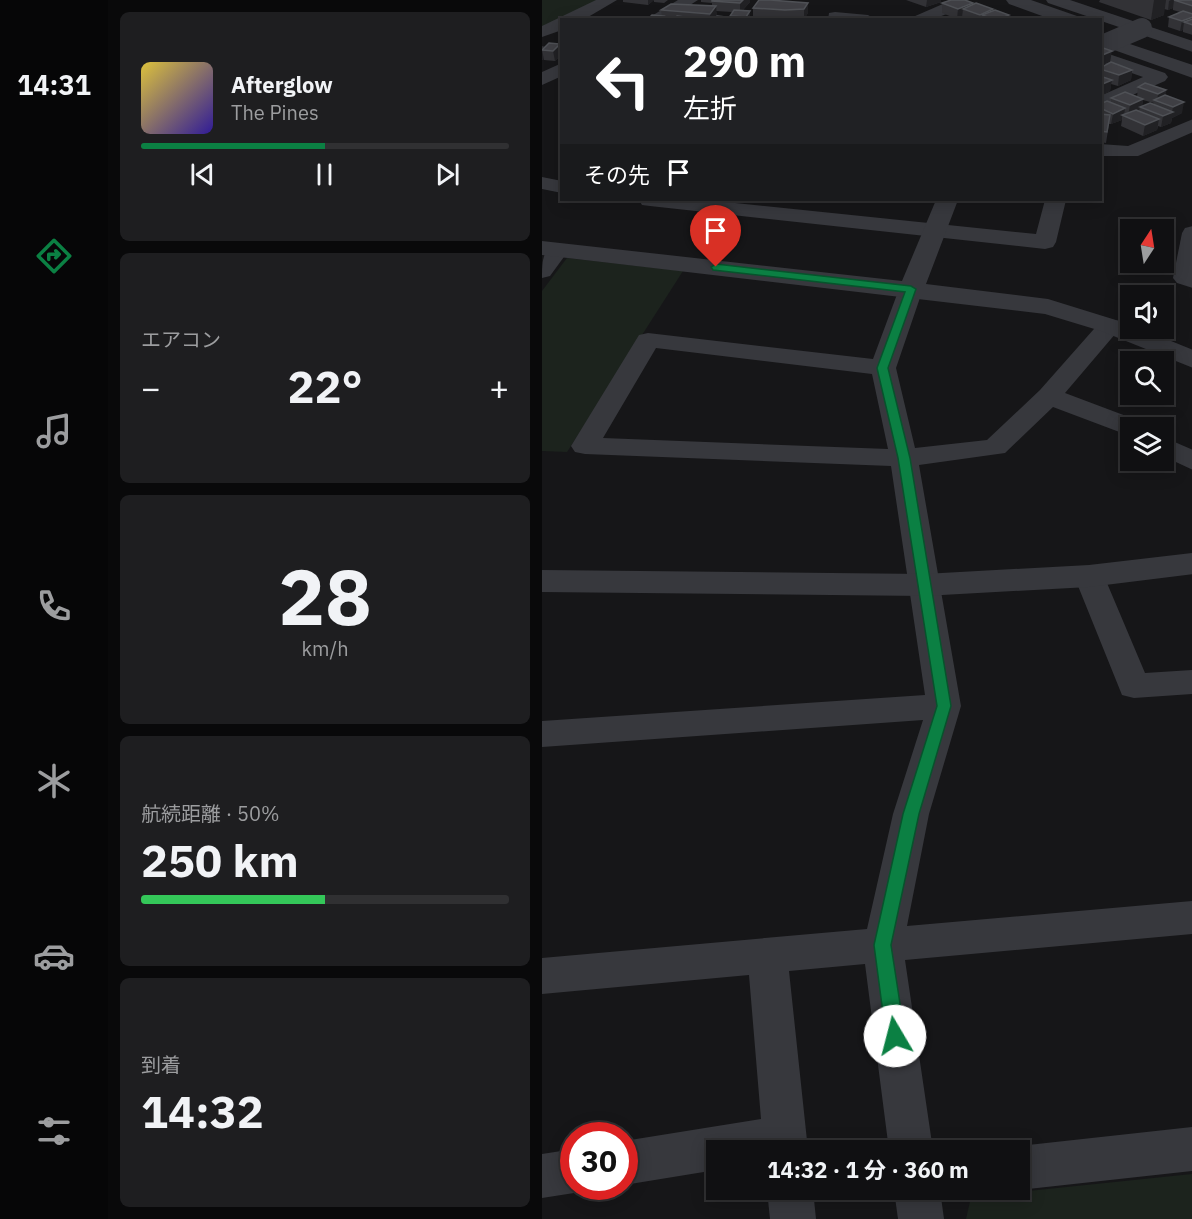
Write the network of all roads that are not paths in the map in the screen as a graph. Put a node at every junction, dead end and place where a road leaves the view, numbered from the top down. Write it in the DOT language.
graph roads {
  1 [pos="609,0"];
  2 [pos="690,0"];
  3 [pos="843,0"];
  4 [pos="1054,0"];
  5 [pos="954,2"];
  6 [pos="1008,2"];
  7 [pos="978,10"];
  8 [pos="573,18"];
  9 [pos="657,18"];
  10 [pos="833,18"];
  11 [pos="918,18"];
  12 [pos="1040,18"];
  13 [pos="1064,18"];
  14 [pos="560,24"];
  15 [pos="1142,28"];
  16 [pos="1102,31"];
  17 [pos="543,32"];
  18 [pos="560,36"];
  19 [pos="1102,40"];
  20 [pos="1102,45"];
  21 [pos="1193,47"];
  22 [pos="1102,57"];
  23 [pos="1193,62"];
  24 [pos="560,69"];
  25 [pos="1193,72"];
  26 [pos="542,79"];
  27 [pos="1102,102"];
  28 [pos="1188,130"];
  29 [pos="1102,150"];
  30 [pos="542,183"];
  31 [pos="560,187"];
  32 [pos="659,201"];
  33 [pos="947,201"];
  34 [pos="1055,201"];
  35 [pos="936,232"];
  36 [pos="1192,238"];
  37 [pos="550,249"];
  38 [pos="542,271"];
  39 [pos="1193,281"];
  40 [pos="911,289"];
  41 [pos="1110,326"];
  42 [pos="1193,360"];
  43 [pos="883,368"];
  44 [pos="1049,396"];
  45 [pos="1120,423"];
  46 [pos="1174,451"];
  47 [pos="904,458"];
  48 [pos="1193,462"];
  49 [pos="1193,563"];
  50 [pos="1089,576"];
  51 [pos="542,581"];
  52 [pos="924,585"];
  53 [pos="1193,682"];
  54 [pos="944,706"];
  55 [pos="542,734"];
  56 [pos="1193,917"];
  57 [pos="883,945"];
  58 [pos="767,956"];
  59 [pos="542,976"];
  60 [pos="786,1140"];
  61 [pos="910,1140"];
  62 [pos="1193,1149"];
  63 [pos="706,1153"];
  64 [pos="638,1161"];
  65 [pos="1030,1167"];
  66 [pos="560,1173"];
  67 [pos="542,1176"];
  68 [pos="791,1200"];
  69 [pos="918,1200"];
  70 [pos="793,1219"];
  71 [pos="921,1219"];
  1 -- 8 [label="street"];
  2 -- 9 [label="street"];
  3 -- 10 [label="street"];
  4 -- 15 [label="street"];
  5 -- 7 [label="street"];
  5 -- 11 [label="street"];
  6 -- 12 [label="street"];
  6 -- 13 [label="street"];
  14 -- 17 [label="street"];
  15 -- 20 [label="street, bridge"];
  15 -- 21 [label="street"];
  16 -- 23 [label="street"];
  17 -- 18 [label="street"];
  19 -- 25 [label="street"];
  22 -- 27 [label="street"];
  24 -- 26 [label="street"];
  28 -- 29 [label="street"];
  30 -- 31 [label="street"];
  32 -- 35 [label="street"];
  33 -- 35 [label="street"];
  34 -- 35 [label="street"];
  35 -- 40 [label="street"];
  36 -- 39 [label="street"];
  37 -- 38 [label="street"];
  37 -- 40 [label="street"];
  40 -- 41 [label="street"];
  40 -- 43 [label="street"];
  41 -- 42 [label="street"];
  41 -- 44 [label="street"];
  43 -- 47 [label="street"];
  43 -- 47 [label="street"];
  44 -- 45 [label="street"];
  44 -- 47 [label="street"];
  46 -- 48 [label="street"];
  47 -- 52 [label="street"];
  49 -- 50 [label="street"];
  50 -- 52 [label="street"];
  50 -- 53 [label="street"];
  51 -- 52 [label="street"];
  52 -- 54 [label="street"];
  54 -- 55 [label="street"];
  54 -- 57 [label="street"];
  56 -- 57 [label="street"];
  57 -- 58 [label="street"];
  57 -- 61 [label="street"];
  58 -- 59 [label="street"];
  58 -- 60 [label="street"];
  62 -- 65 [label="street"];
  63 -- 64 [label="street"];
  66 -- 67 [label="street"];
  68 -- 70 [label="street"];
  69 -- 71 [label="street"];
}
